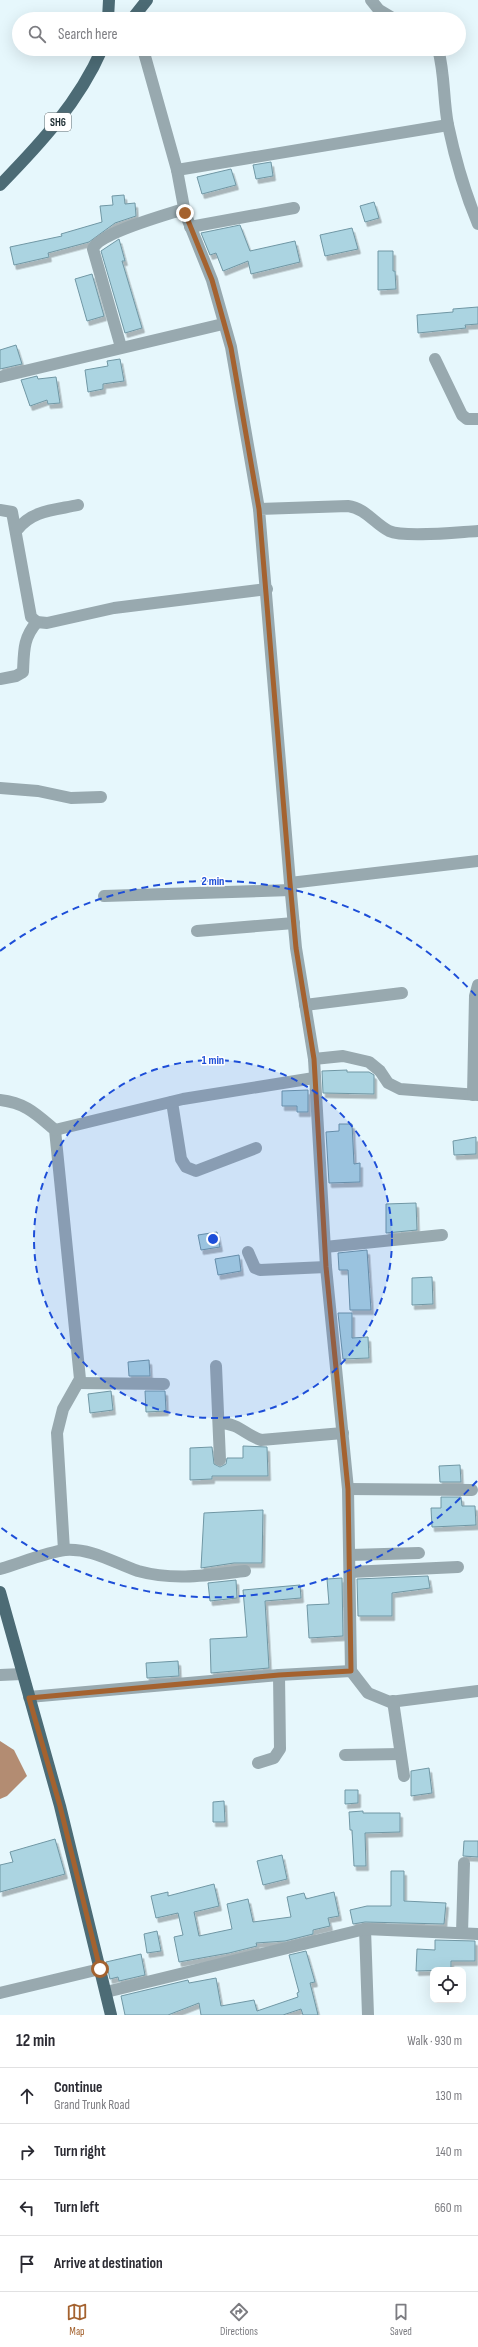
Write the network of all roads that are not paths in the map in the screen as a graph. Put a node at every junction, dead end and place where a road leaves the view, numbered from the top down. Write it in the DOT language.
graph roads {
  1 [pos="109,0"];
  2 [pos="146,0"];
  3 [pos="371,0"];
  4 [pos="108,12"];
  5 [pos="138,12"];
  6 [pos="382,12"];
  7 [pos="99,56"];
  8 [pos="145,56"];
  9 [pos="440,56"];
  10 [pos="448,125"];
  11 [pos="176,170"];
  12 [pos="0,185"];
  13 [pos="294,208"];
  14 [pos="184,209"];
  15 [pos="478,224"];
  16 [pos="190,227"];
  17 [pos="223,324"];
  18 [pos="121,347"];
  19 [pos="435,359"];
  20 [pos="0,377"];
  21 [pos="478,419"];
  22 [pos="78,505"];
  23 [pos="259,509"];
  24 [pos="0,510"];
  25 [pos="17,530"];
  26 [pos="478,531"];
  27 [pos="267,589"];
  28 [pos="37,622"];
  29 [pos="0,679"];
  30 [pos="0,788"];
  31 [pos="101,797"];
  32 [pos="478,861"];
  33 [pos="290,886"];
  34 [pos="104,896"];
  35 [pos="294,923"];
  36 [pos="197,931"];
  37 [pos="478,986"];
  38 [pos="402,993"];
  39 [pos="305,1005"];
  40 [pos="314,1059"];
  41 [pos="314,1078"];
  42 [pos="476,1095"];
  43 [pos="0,1100"];
  44 [pos="172,1102"];
  45 [pos="55,1130"];
  46 [pos="256,1148"];
  47 [pos="442,1234"];
  48 [pos="325,1247"];
  49 [pos="248,1252"];
  50 [pos="326,1267"];
  51 [pos="216,1366"];
  52 [pos="78,1383"];
  53 [pos="164,1384"];
  54 [pos="219,1423"];
  55 [pos="343,1433"];
  56 [pos="220,1460"];
  57 [pos="348,1489"];
  58 [pos="472,1490"];
  59 [pos="64,1550"];
  60 [pos="419,1553"];
  61 [pos="350,1555"];
  62 [pos="458,1567"];
  63 [pos="0,1569"];
  64 [pos="245,1571"];
  65 [pos="350,1572"];
  66 [pos="0,1592"];
  67 [pos="351,1671"];
  68 [pos="22,1674"];
  69 [pos="0,1675"];
  70 [pos="279,1675"];
  71 [pos="478,1692"];
  72 [pos="29,1698"];
  73 [pos="393,1701"];
  74 [pos="400,1754"];
  75 [pos="345,1755"];
  76 [pos="258,1763"];
  77 [pos="404,1776"];
  78 [pos="464,1863"];
  79 [pos="365,1929"];
  80 [pos="462,1933"];
  81 [pos="478,1934"];
  82 [pos="100,1969"];
  83 [pos="106,1992"];
  84 [pos="0,1993"];
  85 [pos="111,2015"];
  86 [pos="368,2015"];
  1 -- 4 [label="main road"];
  2 -- 5 [label="main road"];
  3 -- 6 [label="street"];
  7 -- 12 [label="main road, SH6"];
  8 -- 11 [label="street"];
  9 -- 10 [label="street"];
  10 -- 11 [label="street"];
  10 -- 15 [label="street"];
  11 -- 14 [label="street"];
  13 -- 16 [label="street"];
  14 -- 16 [label="street"];
  14 -- 18 [label="street"];
  16 -- 17 [label="street"];
  17 -- 18 [label="street"];
  17 -- 23 [label="street"];
  18 -- 20 [label="street"];
  19 -- 21 [label="street"];
  22 -- 25 [label="street"];
  23 -- 26 [label="street"];
  23 -- 27 [label="street"];
  24 -- 25 [label="street"];
  25 -- 28 [label="street"];
  27 -- 28 [label="street"];
  27 -- 33 [label="street"];
  28 -- 29 [label="street"];
  30 -- 31 [label="street"];
  32 -- 33 [label="street"];
  33 -- 34 [label="street"];
  33 -- 35 [label="street"];
  35 -- 36 [label="street"];
  35 -- 39 [label="street"];
  37 -- 42 [label="street"];
  38 -- 39 [label="street"];
  39 -- 40 [label="street"];
  40 -- 41 [label="street"];
  40 -- 42 [label="street"];
  41 -- 44 [label="street"];
  41 -- 48 [label="street"];
  43 -- 45 [label="street"];
  44 -- 45 [label="street"];
  44 -- 46 [label="street"];
  45 -- 52 [label="street"];
  47 -- 48 [label="street"];
  48 -- 50 [label="street"];
  49 -- 50 [label="street"];
  50 -- 55 [label="street"];
  51 -- 54 [label="street"];
  52 -- 53 [label="street"];
  52 -- 59 [label="street"];
  54 -- 55 [label="street"];
  54 -- 56 [label="street"];
  55 -- 57 [label="street"];
  57 -- 58 [label="street"];
  57 -- 61 [label="street"];
  59 -- 63 [label="street"];
  59 -- 64 [label="street"];
  60 -- 61 [label="street"];
  61 -- 65 [label="street"];
  62 -- 65 [label="street"];
  65 -- 67 [label="street"];
  66 -- 68 [label="main road"];
  67 -- 70 [label="street"];
  67 -- 73 [label="street"];
  68 -- 69 [label="street"];
  68 -- 72 [label="main road"];
  70 -- 72 [label="street"];
  70 -- 76 [label="street"];
  71 -- 73 [label="street"];
  72 -- 82 [label="main road"];
  73 -- 74 [label="street"];
  74 -- 75 [label="street"];
  74 -- 77 [label="street"];
  78 -- 80 [label="street"];
  79 -- 80 [label="street"];
  79 -- 83 [label="street"];
  79 -- 86 [label="street"];
  80 -- 81 [label="street"];
  82 -- 83 [label="main road"];
  82 -- 84 [label="street"];
  83 -- 85 [label="main road"];
}
